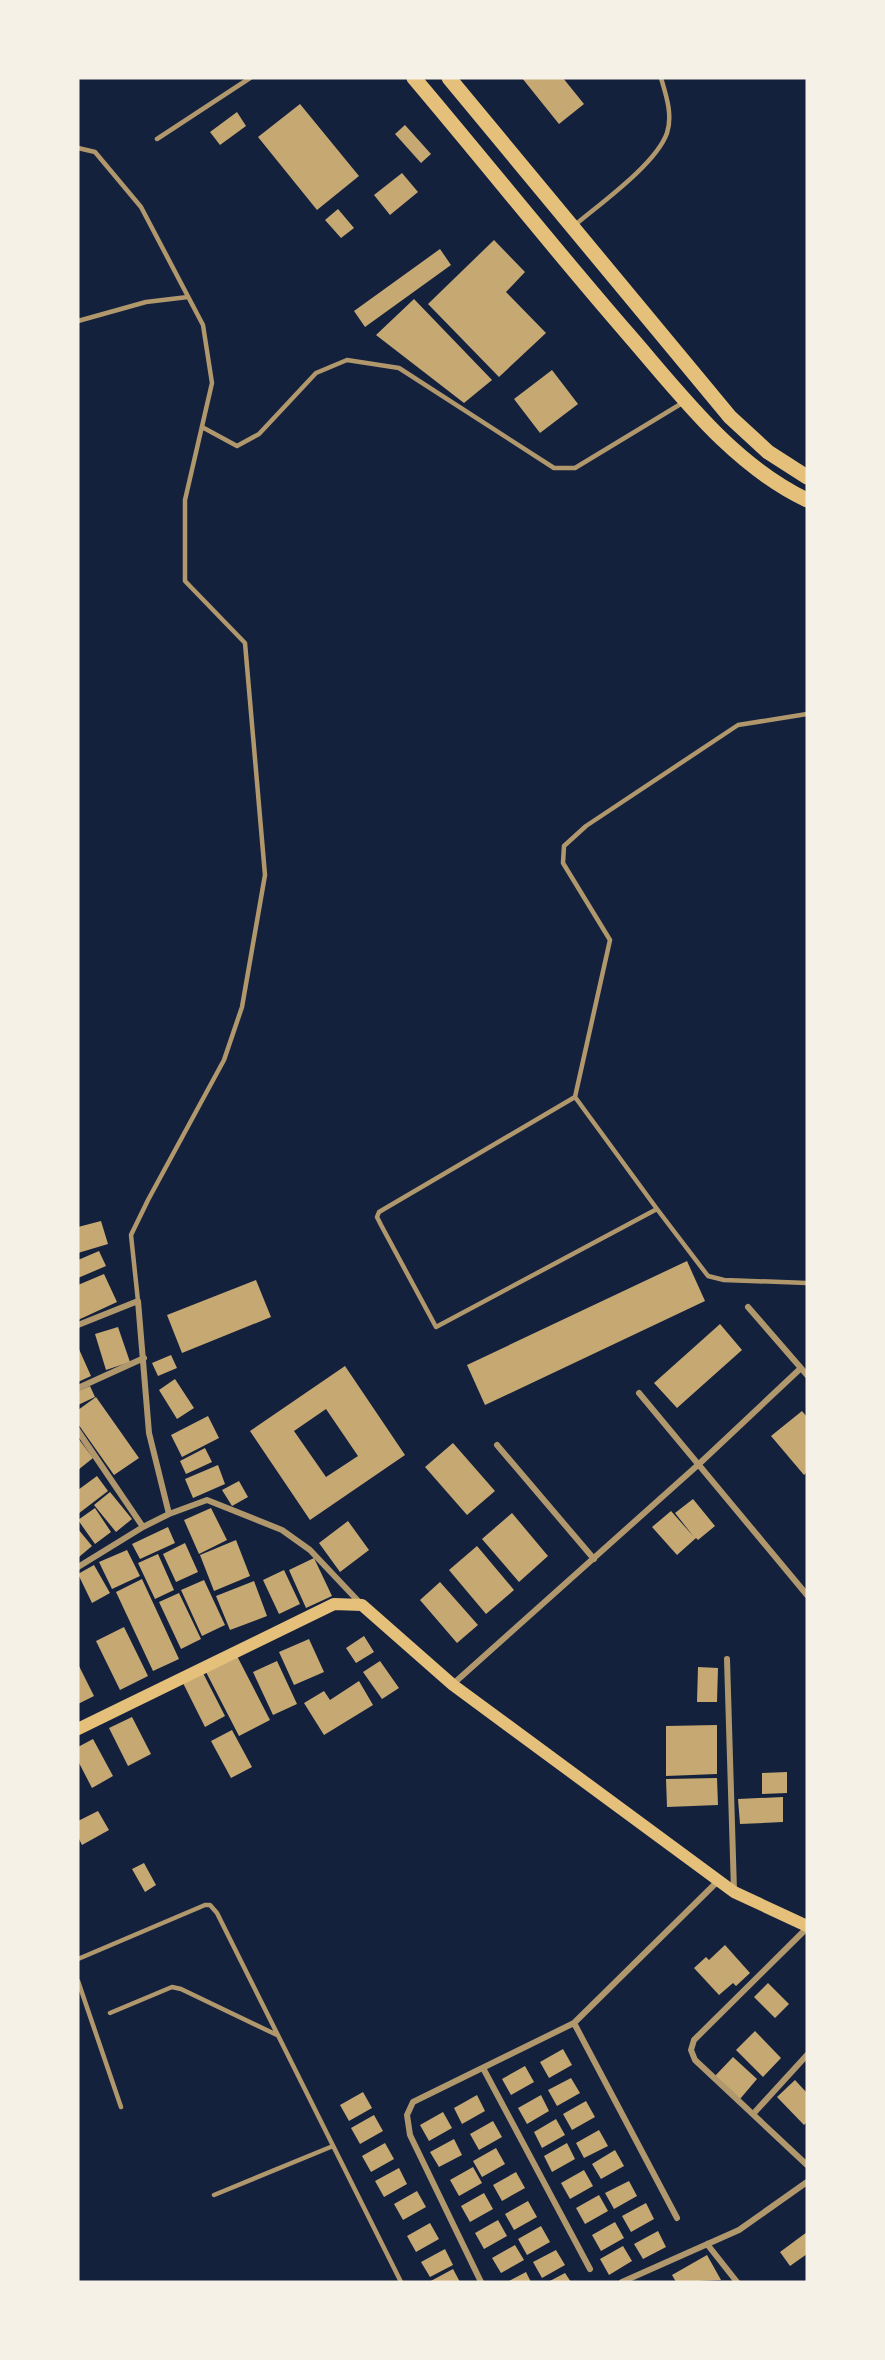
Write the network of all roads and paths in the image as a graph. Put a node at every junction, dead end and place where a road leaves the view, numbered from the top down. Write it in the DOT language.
graph roads {
  1 [pos="249,78"];
  2 [pos="414,78"];
  3 [pos="449,78"];
  4 [pos="661,78"];
  5 [pos="157,139"];
  6 [pos="78,148"];
  7 [pos="573,226"];
  8 [pos="188,297"];
  9 [pos="78,321"];
  10 [pos="686,401"];
  11 [pos="202,427"];
  12 [pos="807,477"];
  13 [pos="807,500"];
  14 [pos="807,714"];
  15 [pos="575,1097"];
  16 [pos="657,1209"];
  17 [pos="807,1283"];
  18 [pos="138,1301"];
  19 [pos="748,1307"];
  20 [pos="78,1325"];
  21 [pos="144,1358"];
  22 [pos="801,1368"];
  23 [pos="807,1375"];
  24 [pos="78,1388"];
  25 [pos="639,1393"];
  26 [pos="78,1431"];
  27 [pos="497,1445"];
  28 [pos="699,1464"];
  29 [pos="169,1514"];
  30 [pos="143,1527"];
  31 [pos="594,1559"];
  32 [pos="78,1568"];
  33 [pos="807,1595"];
  34 [pos="362,1605"];
  35 [pos="727,1659"];
  36 [pos="453,1685"];
  37 [pos="78,1729"];
  38 [pos="718,1881"];
  39 [pos="734,1892"];
  40 [pos="807,1927"];
  41 [pos="78,1959"];
  42 [pos="78,1981"];
  43 [pos="110,2013"];
  44 [pos="574,2023"];
  45 [pos="279,2035"];
  46 [pos="807,2055"];
  47 [pos="483,2068"];
  48 [pos="121,2107"];
  49 [pos="754,2113"];
  50 [pos="333,2146"];
  51 [pos="807,2164"];
  52 [pos="806,2185"];
  53 [pos="214,2196"];
  54 [pos="677,2218"];
  55 [pos="707,2244"];
  56 [pos="590,2269"];
  57 [pos="627,2281"];
  58 [pos="401,2282"];
  59 [pos="481,2282"];
  60 [pos="737,2282"];
  1 -- 5 [label="lane"];
  2 -- 10 [label="main road"];
  3 -- 7 [label="main road"];
  4 -- 7 [label="lane"];
  6 -- 8 [label="lane"];
  7 -- 12 [label="main road"];
  8 -- 9 [label="lane"];
  8 -- 11 [label="lane"];
  10 -- 11 [label="lane"];
  10 -- 13 [label="main road"];
  11 -- 18 [label="lane"];
  14 -- 15 [label="lane"];
  15 -- 16 [label="lane"];
  15 -- 16 [label="lane"];
  16 -- 17 [label="lane"];
  18 -- 20 [label="street"];
  18 -- 21 [label="street"];
  19 -- 22 [label="street"];
  21 -- 24 [label="street"];
  21 -- 29 [label="street"];
  22 -- 23 [label="street"];
  22 -- 28 [label="street"];
  25 -- 28 [label="street"];
  26 -- 30 [label="street"];
  27 -- 31 [label="street"];
  28 -- 31 [label="street"];
  28 -- 33 [label="street"];
  29 -- 30 [label="street"];
  29 -- 34 [label="street"];
  30 -- 32 [label="street"];
  31 -- 36 [label="street"];
  34 -- 36 [label="main road"];
  34 -- 37 [label="main road"];
  35 -- 39 [label="street"];
  36 -- 38 [label="main road"];
  38 -- 39 [label="main road"];
  38 -- 44 [label="street"];
  39 -- 40 [label="main road"];
  40 -- 49 [label="street"];
  41 -- 45 [label="lane"];
  42 -- 48 [label="lane"];
  43 -- 45 [label="lane"];
  44 -- 47 [label="street"];
  44 -- 54 [label="street"];
  45 -- 50 [label="lane"];
  46 -- 49 [label="street"];
  47 -- 56 [label="street"];
  47 -- 59 [label="street"];
  49 -- 51 [label="street"];
  50 -- 53 [label="lane"];
  50 -- 58 [label="lane"];
  52 -- 55 [label="street"];
  55 -- 57 [label="street"];
  55 -- 60 [label="street"];
}
